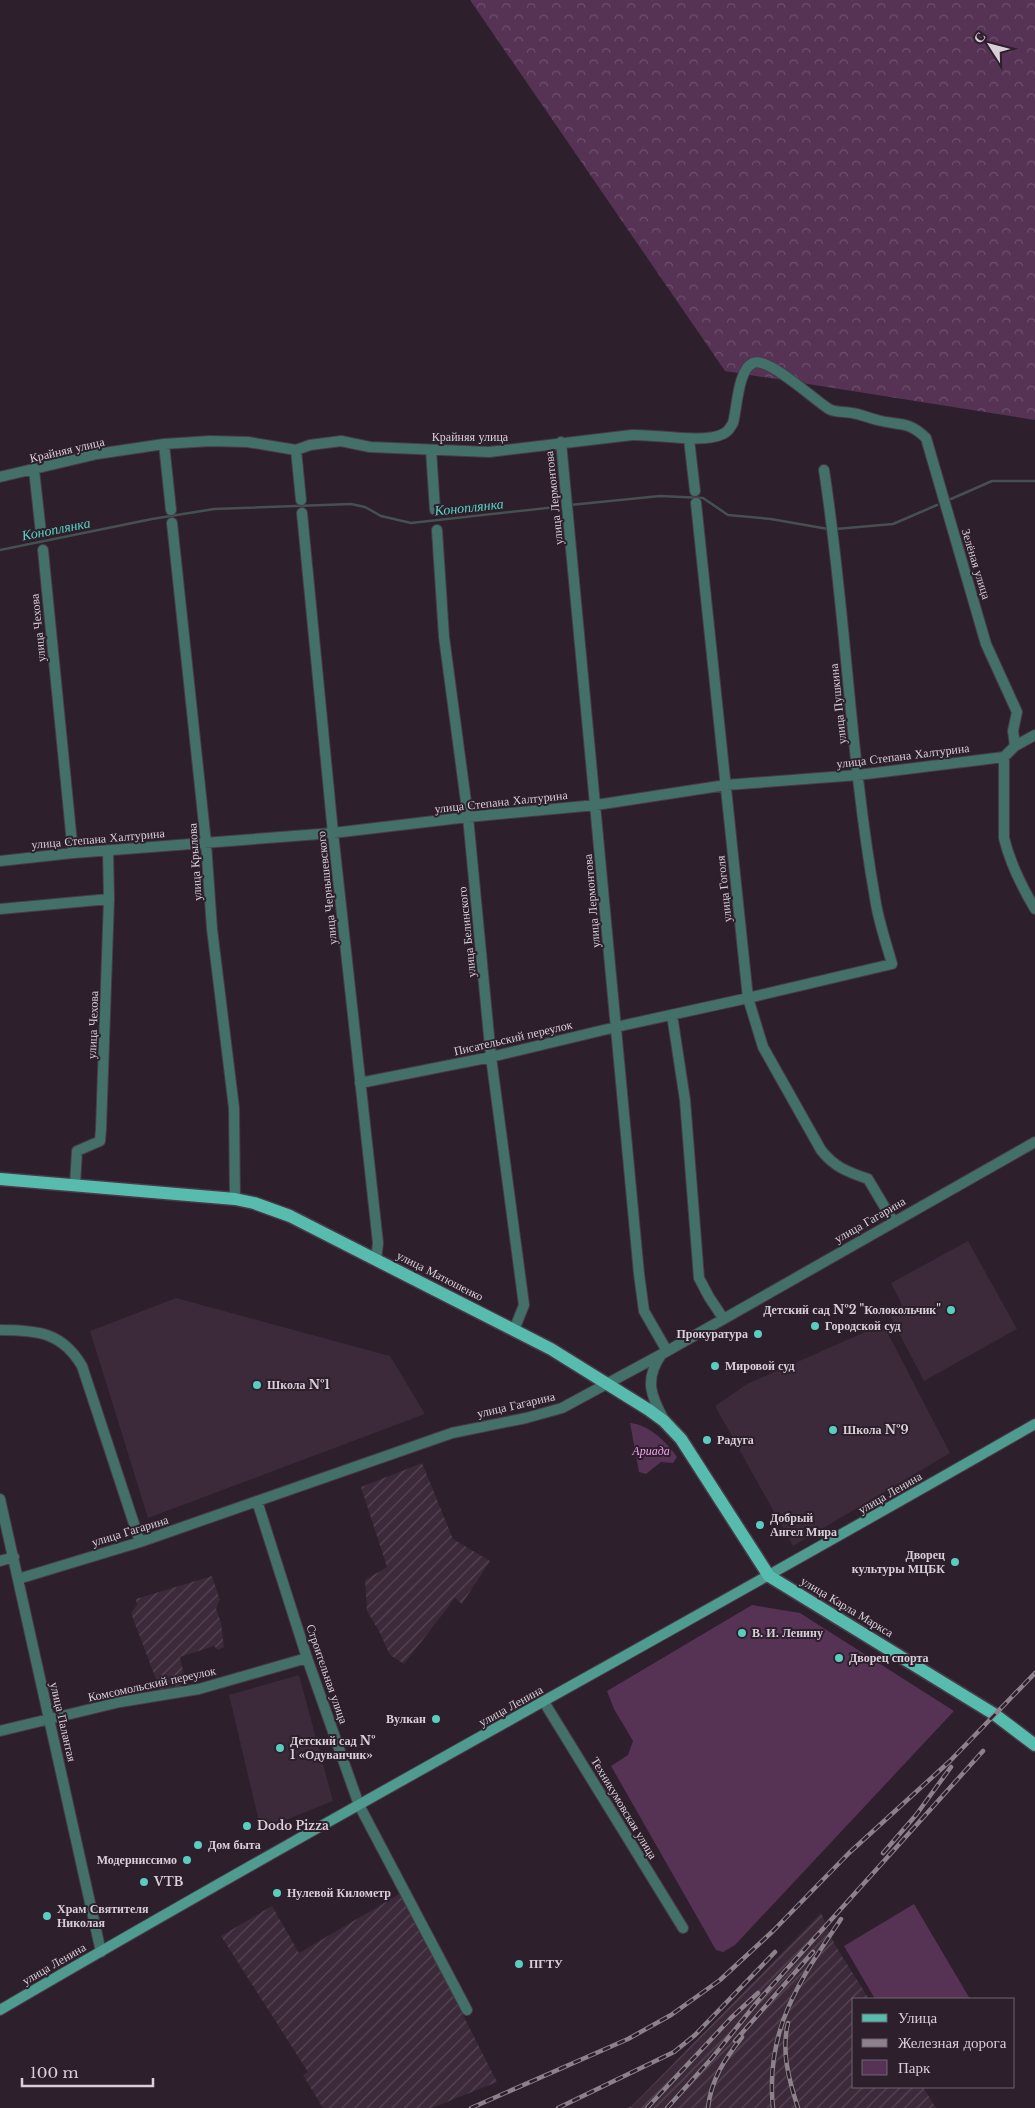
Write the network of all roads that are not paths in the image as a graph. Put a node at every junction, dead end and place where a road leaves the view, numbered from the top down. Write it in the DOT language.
graph roads {
  1 [pos="877,420"];
  2 [pos="689,439"];
  3 [pos="561,442"];
  4 [pos="164,444"];
  5 [pos="296,450"];
  6 [pos="431,450"];
  7 [pos="34,470"];
  8 [pos="824,470"];
  9 [pos="0,477"];
  10 [pos="695,491"];
  11 [pos="301,500"];
  12 [pos="696,503"];
  13 [pos="171,510"];
  14 [pos="435,510"];
  15 [pos="302,513"];
  16 [pos="172,523"];
  17 [pos="437,530"];
  18 [pos="41,533"];
  19 [pos="43,550"];
  20 [pos="1035,735"];
  21 [pos="1015,746"];
  22 [pos="1004,757"];
  23 [pos="858,775"];
  24 [pos="726,785"];
  25 [pos="596,805"];
  26 [pos="468,817"];
  27 [pos="333,833"];
  28 [pos="206,843"];
  29 [pos="108,850"];
  30 [pos="73,852"];
  31 [pos="0,861"];
  32 [pos="109,899"];
  33 [pos="0,909"];
  34 [pos="1035,909"];
  35 [pos="892,964"];
  36 [pos="748,998"];
  37 [pos="672,1014"];
  38 [pos="616,1026"];
  39 [pos="491,1057"];
  40 [pos="360,1083"];
  41 [pos="1035,1142"];
  42 [pos="0,1179"];
  43 [pos="75,1185"];
  44 [pos="235,1199"];
  45 [pos="894,1221"];
  46 [pos="376,1260"];
  47 [pos="723,1318"];
  48 [pos="0,1330"];
  49 [pos="514,1330"];
  50 [pos="664,1353"];
  51 [pos="608,1383"];
  52 [pos="664,1421"];
  53 [pos="1035,1424"];
  54 [pos="0,1499"];
  55 [pos="257,1501"];
  56 [pos="140,1542"];
  57 [pos="14,1557"];
  58 [pos="0,1561"];
  59 [pos="769,1576"];
  60 [pos="18,1579"];
  61 [pos="307,1658"];
  62 [pos="544,1702"];
  63 [pos="50,1719"];
  64 [pos="0,1731"];
  65 [pos="1035,1745"];
  66 [pos="359,1805"];
  67 [pos="683,1928"];
  68 [pos="101,1952"];
  69 [pos="0,2010"];
  70 [pos="467,2010"];
  1 -- 2 [label="street, Крайняя улица"];
  1 -- 21 [label="street, Зелёная улица"];
  2 -- 3 [label="street, Крайняя улица"];
  2 -- 10 [label="street"];
  3 -- 6 [label="street, Крайняя улица"];
  3 -- 25 [label="street, улица Лермонтова"];
  4 -- 5 [label="street, Крайняя улица"];
  4 -- 7 [label="street, Крайняя улица"];
  4 -- 13 [label="street"];
  5 -- 6 [label="street, Крайняя улица"];
  5 -- 11 [label="street"];
  6 -- 14 [label="street"];
  7 -- 9 [label="street, Крайняя улица"];
  7 -- 18 [label="street"];
  8 -- 23 [label="street, улица Пушкина"];
  12 -- 24 [label="street, улица Гоголя"];
  15 -- 27 [label="street, улица Чернышевского"];
  16 -- 28 [label="street, улица Крылова"];
  17 -- 26 [label="street, улица Белинского"];
  19 -- 30 [label="street, улица Чехова"];
  20 -- 21 [label="street"];
  21 -- 22 [label="street"];
  22 -- 23 [label="street, улица Степана Халтурина"];
  22 -- 34 [label="street"];
  23 -- 24 [label="street, улица Степана Халтурина"];
  23 -- 35 [label="street, улица Пушкина"];
  24 -- 25 [label="street, улица Степана Халтурина"];
  24 -- 36 [label="street, улица Гоголя"];
  25 -- 26 [label="street, улица Степана Халтурина"];
  25 -- 38 [label="street, улица Лермонтова"];
  26 -- 27 [label="street, улица Степана Халтурина"];
  26 -- 39 [label="street, улица Белинского"];
  27 -- 28 [label="street, улица Степана Халтурина"];
  27 -- 40 [label="street, улица Чернышевского"];
  28 -- 29 [label="street, улица Степана Халтурина"];
  28 -- 44 [label="street, улица Крылова"];
  29 -- 30 [label="street, улица Степана Халтурина"];
  29 -- 32 [label="street, улица Чехова"];
  30 -- 31 [label="street, улица Степана Халтурина"];
  32 -- 33 [label="street"];
  32 -- 43 [label="street, улица Чехова"];
  35 -- 36 [label="street, Писательский переулок"];
  36 -- 37 [label="street, Писательский переулок"];
  36 -- 45 [label="street, улица Гоголя"];
  37 -- 38 [label="street, Писательский переулок"];
  37 -- 47 [label="street"];
  38 -- 39 [label="street, Писательский переулок"];
  38 -- 50 [label="street, улица Лермонтова"];
  39 -- 40 [label="street, Писательский переулок"];
  39 -- 49 [label="street, улица Белинского"];
  40 -- 46 [label="street, улица Чернышевского"];
  41 -- 45 [label="street, улица Гагарина"];
  42 -- 43 [label="main road, улица Матюшенко"];
  43 -- 44 [label="main road, улица Матюшенко"];
  44 -- 46 [label="main road, улица Матюшенко"];
  45 -- 47 [label="street, улица Гагарина"];
  46 -- 49 [label="main road, улица Матюшенко"];
  47 -- 50 [label="street, улица Гагарина"];
  48 -- 56 [label="street"];
  49 -- 51 [label="main road, улица Матюшенко"];
  50 -- 51 [label="street, улица Гагарина"];
  50 -- 52 [label="street"];
  51 -- 52 [label="main road, улица Матюшенко"];
  51 -- 55 [label="street, улица Гагарина"];
  52 -- 59 [label="main road, улица Матюшенко"];
  53 -- 59 [label="main road, улица Ленина"];
  54 -- 57 [label="street, улица Палантая"];
  55 -- 56 [label="street, улица Гагарина"];
  55 -- 61 [label="street, Строительная улица"];
  56 -- 60 [label="street, улица Гагарина"];
  57 -- 58 [label="street"];
  57 -- 60 [label="street, улица Палантая"];
  59 -- 62 [label="main road, улица Ленина"];
  59 -- 65 [label="main road, улица Карла Маркса"];
  60 -- 63 [label="street, улица Палантая"];
  61 -- 63 [label="street, Комсомольский переулок"];
  61 -- 66 [label="street, Строительная улица"];
  62 -- 66 [label="main road, улица Ленина"];
  62 -- 67 [label="street, Техникумовская улица"];
  63 -- 64 [label="street, Комсомольский переулок"];
  63 -- 68 [label="street, улица Палантая"];
  66 -- 68 [label="main road, улица Ленина"];
  66 -- 70 [label="street, Строительная улица"];
  68 -- 69 [label="main road, улица Ленина"];
}
